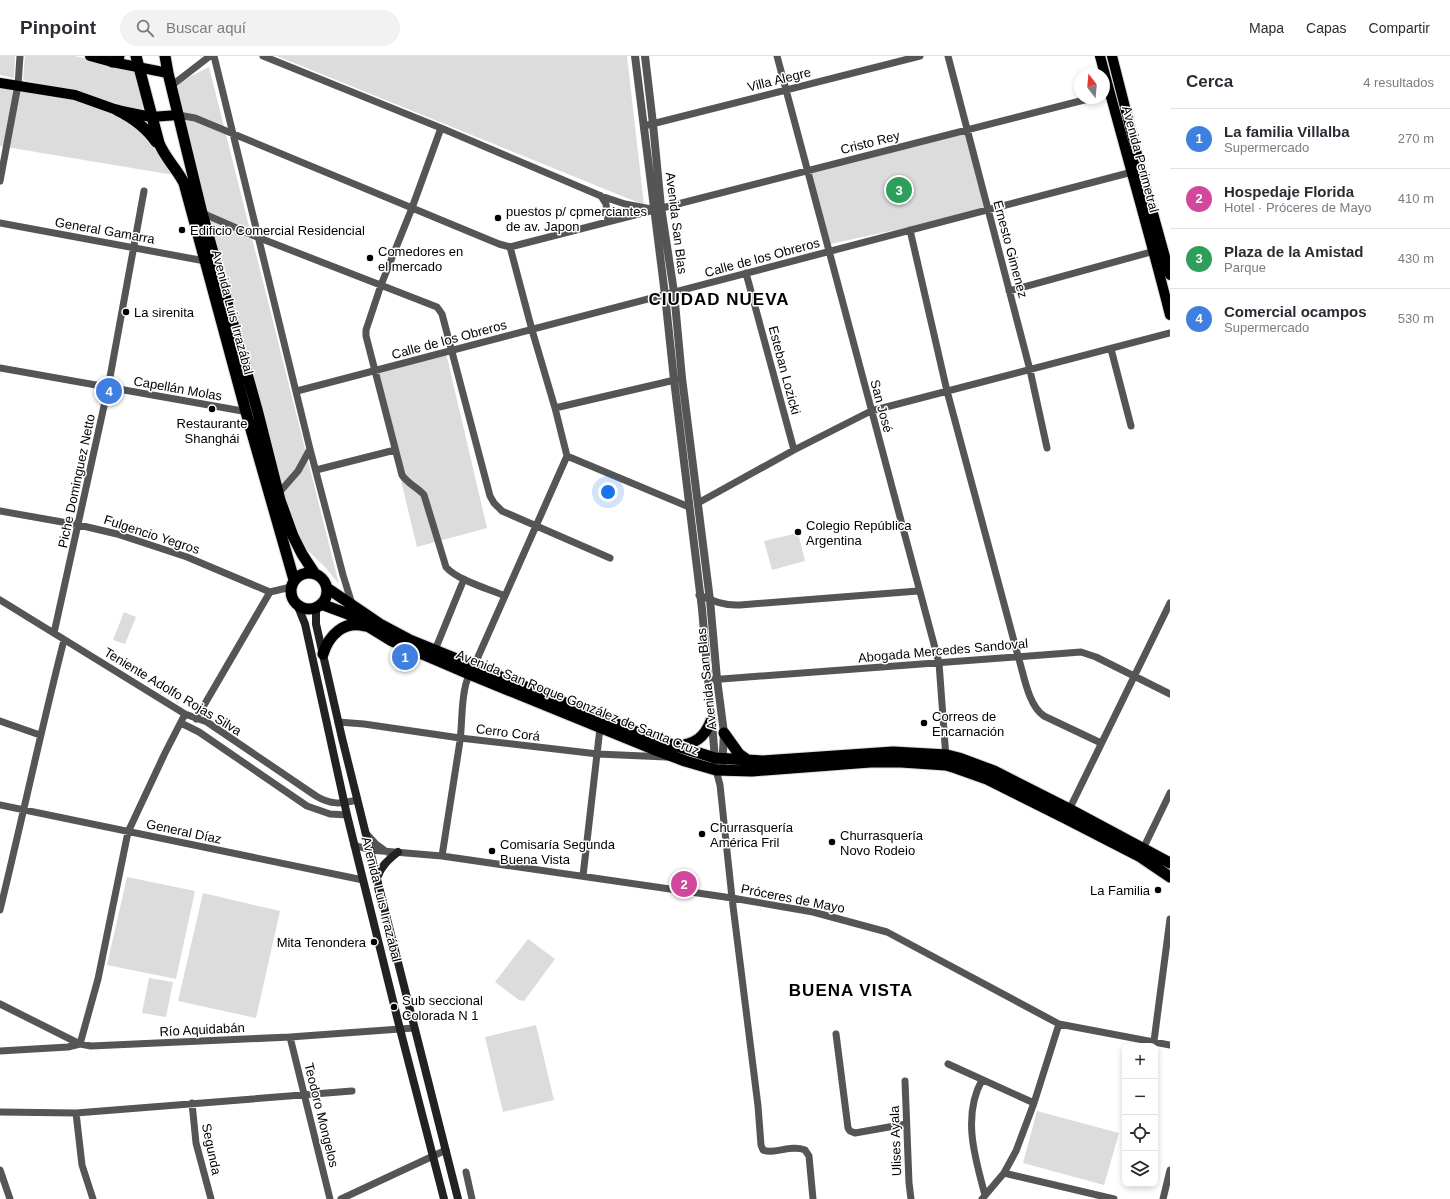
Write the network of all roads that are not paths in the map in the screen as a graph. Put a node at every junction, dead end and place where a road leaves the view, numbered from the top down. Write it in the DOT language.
graph roads {
  1 [pos="20,56"];
  2 [pos="90,56"];
  3 [pos="165,56"];
  4 [pos="210,56"];
  5 [pos="214,56"];
  6 [pos="264,56"];
  7 [pos="635,56"];
  8 [pos="644,56"];
  9 [pos="777,56"];
  10 [pos="920,56"];
  11 [pos="948,56"];
  12 [pos="1100,56"];
  13 [pos="1112,56"];
  14 [pos="116,59"];
  15 [pos="137,61"];
  16 [pos="1102,68"];
  17 [pos="168,73"];
  18 [pos="0,83"];
  19 [pos="18,86"];
  20 [pos="171,86"];
  21 [pos="786,90"];
  22 [pos="1121,91"];
  23 [pos="1110,93"];
  24 [pos="1110,102"];
  25 [pos="1074,103"];
  26 [pos="117,110"];
  27 [pos="178,115"];
  28 [pos="151,117"];
  29 [pos="653,124"];
  30 [pos="644,126"];
  31 [pos="441,128"];
  32 [pos="967,130"];
  33 [pos="234,135"];
  34 [pos="163,152"];
  35 [pos="808,170"];
  36 [pos="1136,171"];
  37 [pos="0,181"];
  38 [pos="144,191"];
  39 [pos="601,196"];
  40 [pos="412,208"];
  41 [pos="657,208"];
  42 [pos="988,210"];
  43 [pos="202,213"];
  44 [pos="608,221"];
  45 [pos="0,223"];
  46 [pos="910,230"];
  47 [pos="257,237"];
  48 [pos="510,246"];
  49 [pos="133,248"];
  50 [pos="1159,250"];
  51 [pos="829,252"];
  52 [pos="205,261"];
  53 [pos="746,273"];
  54 [pos="1170,275"];
  55 [pos="381,285"];
  56 [pos="1010,291"];
  57 [pos="674,292"];
  58 [pos="665,295"];
  59 [pos="1170,315"];
  60 [pos="532,330"];
  61 [pos="1170,334"];
  62 [pos="1111,349"];
  63 [pos="452,351"];
  64 [pos="0,368"];
  65 [pos="1030,370"];
  66 [pos="375,371"];
  67 [pos="678,379"];
  68 [pos="108,388"];
  69 [pos="297,391"];
  70 [pos="947,391"];
  71 [pos="555,408"];
  72 [pos="871,411"];
  73 [pos="246,412"];
  74 [pos="258,413"];
  75 [pos="1131,426"];
  76 [pos="1047,448"];
  77 [pos="310,449"];
  78 [pos="395,450"];
  79 [pos="794,450"];
  80 [pos="567,456"];
  81 [pos="316,470"];
  82 [pos="278,494"];
  83 [pos="698,503"];
  84 [pos="689,507"];
  85 [pos="0,511"];
  86 [pos="79,525"];
  87 [pos="536,526"];
  88 [pos="610,558"];
  89 [pos="315,574"];
  90 [pos="464,579"];
  91 [pos="293,584"];
  92 [pos="326,588"];
  93 [pos="918,591"];
  94 [pos="270,592"];
  95 [pos="700,595"];
  96 [pos="505,596"];
  97 [pos="0,600"];
  98 [pos="710,600"];
  99 [pos="1170,603"];
  100 [pos="297,604"];
  101 [pos="352,604"];
  102 [pos="319,605"];
  103 [pos="371,628"];
  104 [pos="54,633"];
  105 [pos="64,640"];
  106 [pos="435,650"];
  107 [pos="323,654"];
  108 [pos="1018,656"];
  109 [pos="939,663"];
  110 [pos="471,670"];
  111 [pos="1134,675"];
  112 [pos="713,679"];
  113 [pos="1170,694"];
  114 [pos="185,714"];
  115 [pos="196,719"];
  116 [pos="0,721"];
  117 [pos="711,721"];
  118 [pos="338,722"];
  119 [pos="181,723"];
  120 [pos="600,728"];
  121 [pos="724,733"];
  122 [pos="40,735"];
  123 [pos="460,738"];
  124 [pos="1101,743"];
  125 [pos="675,752"];
  126 [pos="598,754"];
  127 [pos="719,759"];
  128 [pos="946,760"];
  129 [pos="749,761"];
  130 [pos="719,770"];
  131 [pos="1170,793"];
  132 [pos="357,800"];
  133 [pos="344,803"];
  134 [pos="0,805"];
  135 [pos="24,810"];
  136 [pos="1067,813"];
  137 [pos="347,815"];
  138 [pos="128,832"];
  139 [pos="366,832"];
  140 [pos="354,845"];
  141 [pos="370,850"];
  142 [pos="388,852"];
  143 [pos="398,852"];
  144 [pos="1141,852"];
  145 [pos="442,856"];
  146 [pos="1170,863"];
  147 [pos="583,876"];
  148 [pos="1170,877"];
  149 [pos="377,879"];
  150 [pos="363,880"];
  151 [pos="732,898"];
  152 [pos="0,910"];
  153 [pos="1170,919"];
  154 [pos="0,1004"];
  155 [pos="1059,1024"];
  156 [pos="414,1028"];
  157 [pos="400,1029"];
  158 [pos="836,1034"];
  159 [pos="290,1037"];
  160 [pos="1154,1041"];
  161 [pos="80,1044"];
  162 [pos="1170,1045"];
  163 [pos="0,1052"];
  164 [pos="948,1064"];
  165 [pos="982,1080"];
  166 [pos="905,1081"];
  167 [pos="352,1091"];
  168 [pos="304,1095"];
  169 [pos="192,1103"];
  170 [pos="1034,1103"];
  171 [pos="0,1112"];
  172 [pos="76,1114"];
  173 [pos="906,1124"];
  174 [pos="446,1150"];
  175 [pos="433,1155"];
  176 [pos="0,1170"];
  177 [pos="1170,1170"];
  178 [pos="466,1172"];
  179 [pos="1004,1173"];
  180 [pos="983,1197"];
  181 [pos="10,1199"];
  182 [pos="93,1199"];
  183 [pos="211,1199"];
  184 [pos="330,1199"];
  185 [pos="341,1199"];
  186 [pos="444,1199"];
  187 [pos="458,1199"];
  188 [pos="472,1199"];
  189 [pos="813,1199"];
  190 [pos="911,1199"];
  191 [pos="1114,1199"];
  192 [pos="1163,1199"];
  1 -- 19 [label="street"];
  2 -- 14 [label="main road"];
  3 -- 17 [label="highway, Avenida Luis Irrazábal"];
  4 -- 20 [label="street"];
  5 -- 33 [label="street"];
  6 -- 31 [label="street"];
  7 -- 30 [label="street, Avenida San Blas"];
  8 -- 29 [label="street, Avenida San Blas"];
  9 -- 21 [label="street, San José"];
  10 -- 21 [label="street, Villa Alegre"];
  11 -- 32 [label="street, Ernesto Gimenez"];
  12 -- 16 [label="main road, Avenida Perimetral"];
  13 -- 22 [label="main road, Avenida Perimetral"];
  14 -- 15 [label="main road"];
  15 -- 17 [label="main road"];
  15 -- 28 [label="highway, Avenida Luis Irrazábal"];
  17 -- 20 [label="highway, Avenida Luis Irrazábal"];
  18 -- 19 [label="main road"];
  19 -- 26 [label="main road"];
  19 -- 37 [label="street"];
  20 -- 27 [label="highway, Avenida Luis Irrazábal"];
  21 -- 29 [label="street, Villa Alegre"];
  21 -- 35 [label="street, San José"];
  22 -- 23 [label="street"];
  22 -- 36 [label="main road, Avenida Perimetral"];
  24 -- 36 [label="main road, Avenida Perimetral"];
  25 -- 32 [label="street, Cristo Rey"];
  26 -- 28 [label="main road"];
  26 -- 34 [label="highway"];
  27 -- 28 [label="main road"];
  27 -- 33 [label="street"];
  27 -- 43 [label="highway, Avenida Luis Irrazábal"];
  28 -- 34 [label="highway, Avenida Luis Irrazábal"];
  29 -- 30 [label="street, Villa Alegre"];
  29 -- 41 [label="street, Avenida San Blas"];
  30 -- 41 [label="street, Avenida San Blas"];
  31 -- 39 [label="street"];
  31 -- 40 [label="street"];
  32 -- 35 [label="street, Cristo Rey"];
  32 -- 42 [label="street, Ernesto Gimenez"];
  33 -- 40 [label="street"];
  33 -- 47 [label="street"];
  34 -- 52 [label="highway, Avenida Luis Irrazábal"];
  35 -- 41 [label="street, Cristo Rey"];
  35 -- 51 [label="street, San José"];
  36 -- 42 [label="street, Calle de los Obreros"];
  36 -- 50 [label="main road, Avenida Perimetral"];
  38 -- 49 [label="street, Piche Dominguez Netto"];
  39 -- 41 [label="street"];
  39 -- 44 [label="street"];
  40 -- 48 [label="street"];
  40 -- 55 [label="street"];
  41 -- 44 [label="street, Cristo Rey"];
  41 -- 57 [label="street, Avenida San Blas"];
  41 -- 58 [label="street, Avenida San Blas"];
  42 -- 46 [label="street, Calle de los Obreros"];
  42 -- 56 [label="street, Ernesto Gimenez"];
  43 -- 47 [label="street"];
  43 -- 74 [label="highway, Avenida Luis Irrazábal"];
  44 -- 48 [label="street, Cristo Rey"];
  45 -- 49 [label="street, General Gamarra"];
  46 -- 51 [label="street, Calle de los Obreros"];
  46 -- 70 [label="street"];
  47 -- 55 [label="street"];
  47 -- 69 [label="street"];
  48 -- 60 [label="street"];
  49 -- 52 [label="street, General Gamarra"];
  49 -- 68 [label="street, Piche Dominguez Netto"];
  50 -- 54 [label="main road, Avenida Perimetral"];
  50 -- 56 [label="street"];
  50 -- 59 [label="main road, Avenida Perimetral"];
  51 -- 53 [label="street, Calle de los Obreros"];
  51 -- 72 [label="street, San José"];
  52 -- 73 [label="highway, Avenida Luis Irrazábal"];
  53 -- 57 [label="street, Calle de los Obreros"];
  53 -- 79 [label="street, Esteban Lozicki"];
  55 -- 63 [label="street"];
  55 -- 66 [label="street"];
  56 -- 65 [label="street, Ernesto Gimenez"];
  57 -- 58 [label="street, Calle de los Obreros"];
  57 -- 67 [label="street, Avenida San Blas"];
  58 -- 60 [label="street, Calle de los Obreros"];
  58 -- 67 [label="street, Avenida San Blas"];
  60 -- 63 [label="street, Calle de los Obreros"];
  60 -- 71 [label="street"];
  61 -- 62 [label="street"];
  62 -- 65 [label="street"];
  62 -- 75 [label="street"];
  63 -- 66 [label="street, Calle de los Obreros"];
  63 -- 87 [label="street"];
  64 -- 68 [label="street, Capellán Molas"];
  65 -- 70 [label="street"];
  65 -- 76 [label="street, Ernesto Gimenez"];
  66 -- 69 [label="street, Calle de los Obreros"];
  66 -- 78 [label="street"];
  67 -- 71 [label="street"];
  67 -- 83 [label="street, Avenida San Blas"];
  67 -- 84 [label="street, Avenida San Blas"];
  68 -- 73 [label="street, Capellán Molas"];
  68 -- 86 [label="street, Piche Dominguez Netto"];
  69 -- 77 [label="street"];
  70 -- 72 [label="street"];
  70 -- 108 [label="street"];
  71 -- 80 [label="street"];
  72 -- 79 [label="street"];
  72 -- 93 [label="street, San José"];
  73 -- 74 [label="street, Capellán Molas"];
  73 -- 91 [label="highway, Avenida Luis Irrazábal"];
  74 -- 82 [label="highway, Avenida Luis Irrazábal"];
  77 -- 81 [label="street"];
  77 -- 82 [label="street"];
  78 -- 81 [label="street"];
  78 -- 90 [label="street"];
  79 -- 83 [label="street"];
  80 -- 84 [label="street"];
  80 -- 87 [label="street"];
  81 -- 101 [label="street"];
  82 -- 89 [label="highway, Avenida Luis Irrazábal"];
  83 -- 98 [label="street, Avenida San Blas"];
  84 -- 95 [label="street, Avenida San Blas"];
  85 -- 86 [label="street, Fulgencio Yegros"];
  86 -- 94 [label="street, Fulgencio Yegros"];
  86 -- 104 [label="street, Piche Dominguez Netto"];
  87 -- 88 [label="street"];
  87 -- 96 [label="street"];
  89 -- 91 [label="highway"];
  89 -- 92 [label="highway, Avenida Luis Irrazábal"];
  90 -- 96 [label="street"];
  90 -- 106 [label="street"];
  91 -- 94 [label="street"];
  91 -- 100 [label="highway, Avenida Luis Irrazábal"];
  92 -- 101 [label="highway, Avenida San Roque González de Santa Cruz"];
  92 -- 102 [label="highway, Avenida Luis Irrazábal"];
  93 -- 98 [label="street"];
  93 -- 109 [label="street, San José"];
  94 -- 115 [label="street"];
  95 -- 98 [label="street"];
  95 -- 112 [label="street, Avenida San Blas"];
  96 -- 110 [label="street"];
  97 -- 104 [label="street, Teniente Adolfo Rojas Silva"];
  98 -- 112 [label="street, Avenida San Blas"];
  99 -- 111 [label="street"];
  100 -- 102 [label="highway"];
  100 -- 133 [label="main road, Avenida Luis Irrazábal"];
  101 -- 106 [label="highway, Avenida San Roque González de Santa Cruz"];
  102 -- 103 [label="highway, Avenida San Roque González de Santa Cruz"];
  102 -- 107 [label="main road, Avenida Luis Irrazábal"];
  103 -- 107 [label="highway"];
  103 -- 110 [label="highway, Avenida San Roque González de Santa Cruz"];
  104 -- 105 [label="street, Teniente Adolfo Rojas Silva"];
  105 -- 114 [label="street, Teniente Adolfo Rojas Silva"];
  105 -- 122 [label="street"];
  106 -- 110 [label="highway, Avenida San Roque González de Santa Cruz"];
  107 -- 118 [label="main road, Avenida Luis Irrazábal"];
  108 -- 109 [label="street, Abogada Mercedes Sandoval"];
  108 -- 111 [label="street, Abogada Mercedes Sandoval"];
  108 -- 124 [label="street"];
  109 -- 112 [label="street, Abogada Mercedes Sandoval"];
  109 -- 128 [label="street, San José"];
  110 -- 120 [label="highway, Avenida San Roque González de Santa Cruz"];
  110 -- 123 [label="street"];
  110 -- 125 [label="highway, Avenida San Roque González de Santa Cruz"];
  111 -- 113 [label="street, Abogada Mercedes Sandoval"];
  111 -- 124 [label="street"];
  112 -- 117 [label="street, Avenida San Blas"];
  112 -- 121 [label="street, Avenida San Blas"];
  114 -- 115 [label="street, Teniente Adolfo Rojas Silva"];
  114 -- 119 [label="street"];
  115 -- 133 [label="street, Teniente Adolfo Rojas Silva"];
  116 -- 122 [label="street"];
  117 -- 125 [label="highway"];
  117 -- 127 [label="street, Avenida San Blas"];
  118 -- 123 [label="street, Cerro Corá"];
  118 -- 132 [label="main road, Avenida Luis Irrazábal"];
  119 -- 137 [label="street, Teniente Adolfo Rojas Silva"];
  119 -- 138 [label="street"];
  120 -- 125 [label="highway, Avenida San Roque González de Santa Cruz"];
  120 -- 126 [label="street"];
  121 -- 127 [label="street, Avenida San Blas"];
  121 -- 129 [label="highway"];
  122 -- 135 [label="street"];
  123 -- 126 [label="street, Cerro Corá"];
  123 -- 145 [label="street"];
  124 -- 136 [label="street"];
  125 -- 126 [label="street, Cerro Corá"];
  125 -- 127 [label="highway, Avenida San Roque González de Santa Cruz"];
  125 -- 130 [label="highway, Avenida San Roque González de Santa Cruz"];
  126 -- 147 [label="street"];
  127 -- 129 [label="highway, Avenida San Roque González de Santa Cruz"];
  127 -- 130 [label="street, Avenida San Blas"];
  128 -- 129 [label="highway, Avenida San Roque González de Santa Cruz"];
  128 -- 130 [label="highway, Avenida San Roque González de Santa Cruz"];
  128 -- 136 [label="highway, Avenida San Roque González de Santa Cruz"];
  130 -- 151 [label="street, Avenida San Blas"];
  131 -- 144 [label="street"];
  132 -- 133 [label="street, Teniente Adolfo Rojas Silva"];
  132 -- 139 [label="main road, Avenida Luis Irrazábal"];
  133 -- 137 [label="main road, Avenida Luis Irrazábal"];
  134 -- 135 [label="street, General Díaz"];
  135 -- 138 [label="street, General Díaz"];
  135 -- 152 [label="street"];
  136 -- 144 [label="highway, Avenida San Roque González de Santa Cruz"];
  137 -- 140 [label="main road, Avenida Luis Irrazábal"];
  138 -- 150 [label="street, General Díaz"];
  138 -- 161 [label="street"];
  139 -- 141 [label="main road, Avenida Luis Irrazábal"];
  139 -- 142 [label="street"];
  140 -- 141 [label="street, Próceres de Mayo"];
  140 -- 150 [label="main road, Avenida Luis Irrazábal"];
  141 -- 142 [label="street, Próceres de Mayo"];
  141 -- 149 [label="main road, Avenida Luis Irrazábal"];
  142 -- 143 [label="street, Próceres de Mayo"];
  143 -- 145 [label="street, Próceres de Mayo"];
  143 -- 149 [label="main road"];
  144 -- 146 [label="highway, Avenida San Roque González de Santa Cruz"];
  144 -- 148 [label="highway, Avenida San Roque González de Santa Cruz"];
  145 -- 147 [label="street, Próceres de Mayo"];
  147 -- 151 [label="street, Próceres de Mayo"];
  149 -- 156 [label="main road, Avenida Luis Irrazábal"];
  150 -- 157 [label="main road, Avenida Luis Irrazábal"];
  151 -- 155 [label="street, Próceres de Mayo"];
  151 -- 189 [label="street, Avenida San Blas"];
  153 -- 160 [label="street"];
  154 -- 161 [label="street, Río Aquidabán"];
  155 -- 160 [label="street, Próceres de Mayo"];
  155 -- 170 [label="street"];
  156 -- 157 [label="street, Río Aquidabán"];
  156 -- 174 [label="main road, Avenida Luis Irrazábal"];
  157 -- 159 [label="street, Río Aquidabán"];
  157 -- 175 [label="main road, Avenida Luis Irrazábal"];
  158 -- 173 [label="street"];
  159 -- 161 [label="street, Río Aquidabán"];
  159 -- 168 [label="street, Teodoro Mongelos"];
  160 -- 162 [label="street, Próceres de Mayo"];
  161 -- 163 [label="street"];
  164 -- 165 [label="street"];
  165 -- 170 [label="street"];
  165 -- 180 [label="street"];
  166 -- 173 [label="street, Ulises Ayala"];
  167 -- 168 [label="street"];
  168 -- 169 [label="street"];
  168 -- 184 [label="street, Teodoro Mongelos"];
  169 -- 172 [label="street"];
  169 -- 183 [label="street, Segunda"];
  170 -- 179 [label="street"];
  171 -- 172 [label="street"];
  172 -- 182 [label="street"];
  173 -- 190 [label="street, Ulises Ayala"];
  174 -- 175 [label="street"];
  174 -- 187 [label="main road, Avenida Luis Irrazábal"];
  175 -- 185 [label="street"];
  175 -- 186 [label="main road, Avenida Luis Irrazábal"];
  176 -- 181 [label="street"];
  177 -- 192 [label="street"];
  178 -- 188 [label="street"];
  179 -- 180 [label="street"];
  179 -- 191 [label="street"];
}
